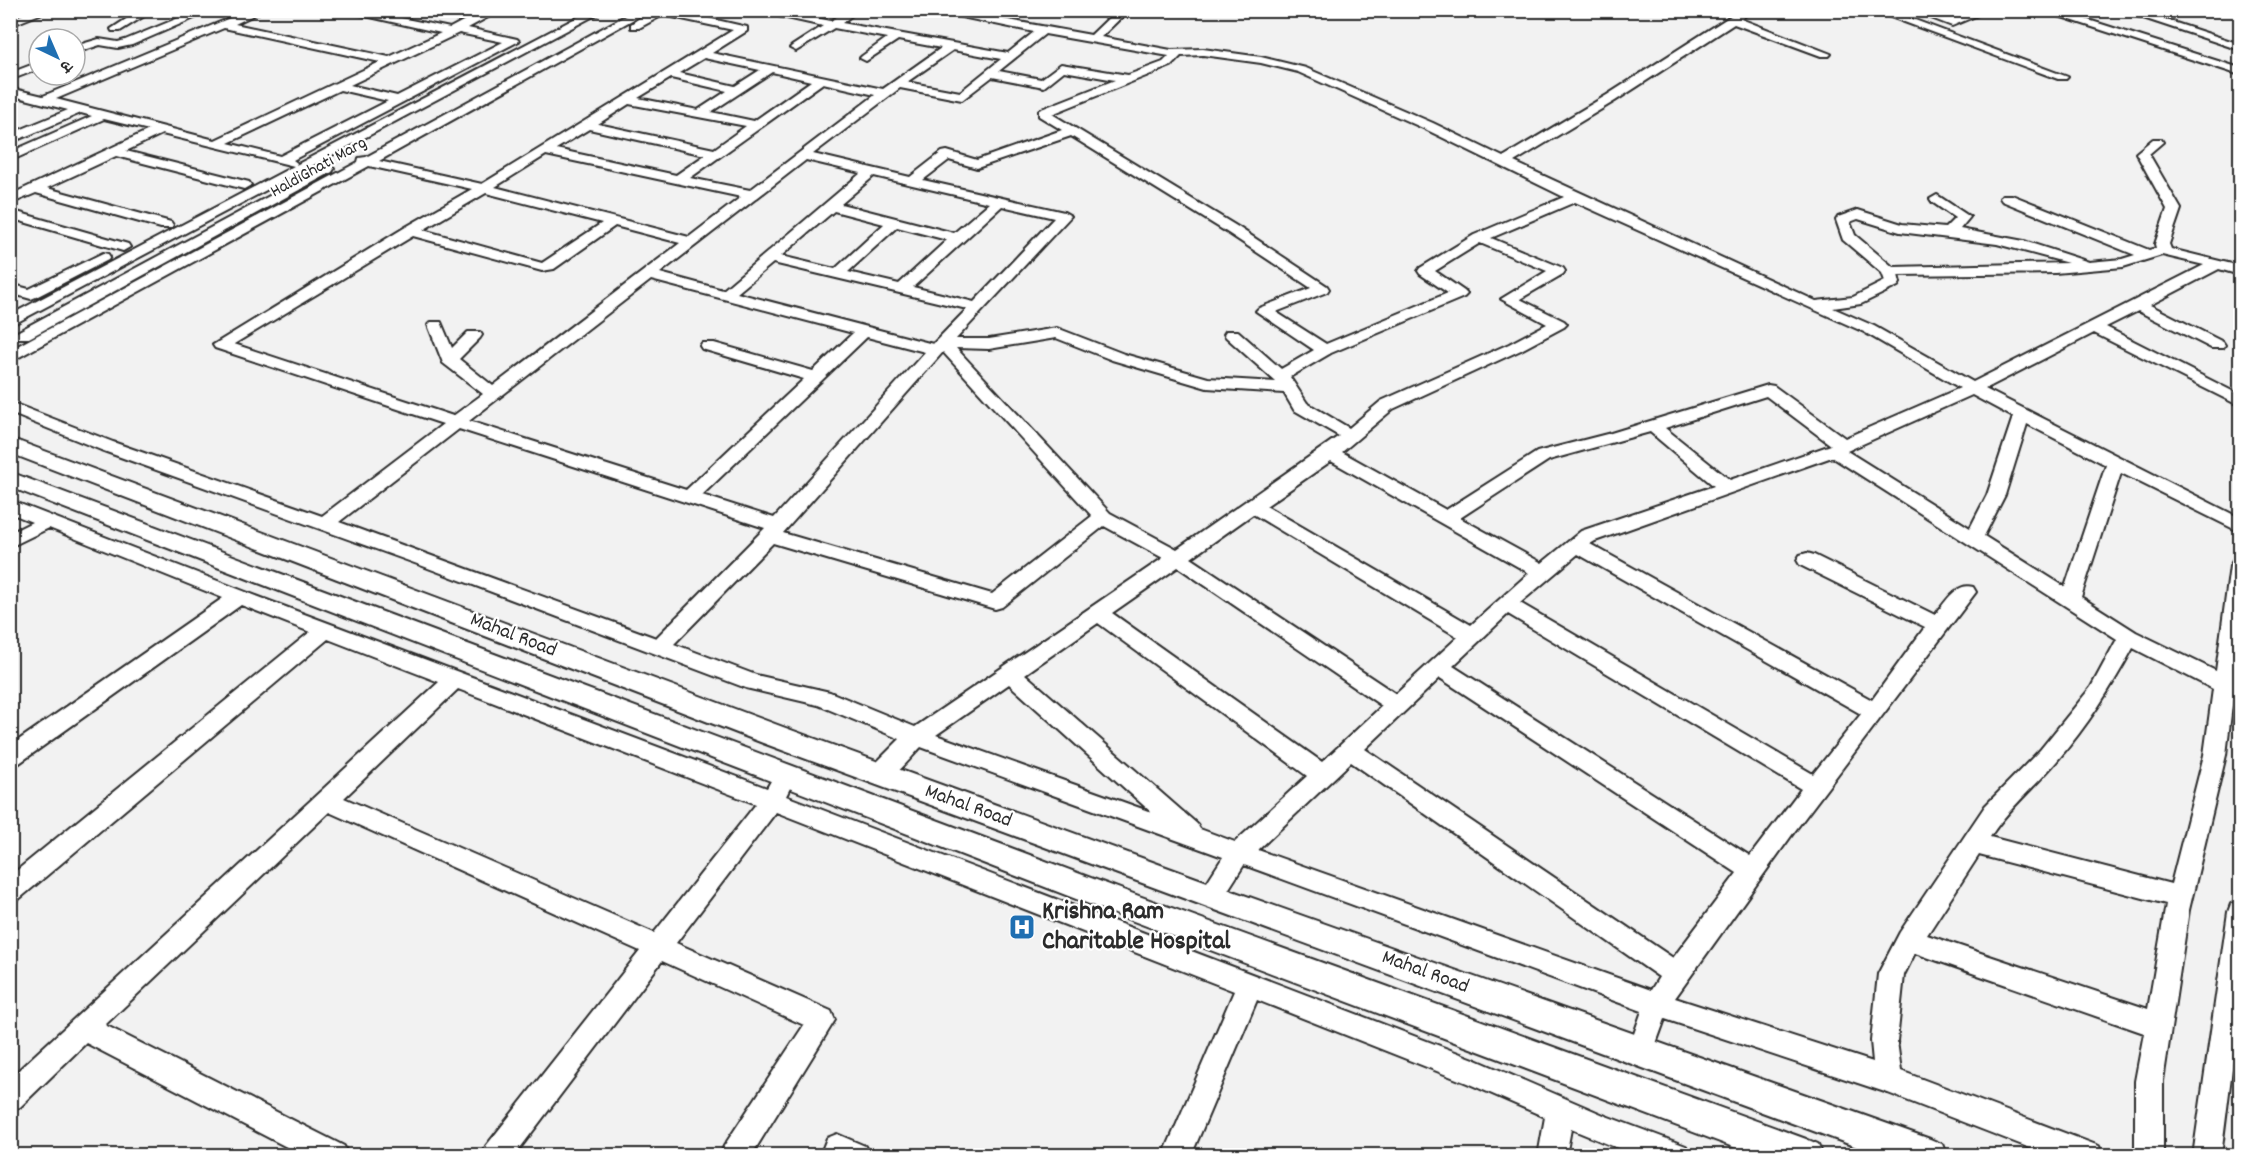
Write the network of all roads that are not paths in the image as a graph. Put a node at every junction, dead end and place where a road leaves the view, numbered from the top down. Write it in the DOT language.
graph roads {
  1 [pos="30,10"];
  2 [pos="45,10"];
  3 [pos="149,10"];
  4 [pos="208,10"];
  5 [pos="259,10"];
  6 [pos="344,10"];
  7 [pos="435,10"];
  8 [pos="496,10"];
  9 [pos="600,10"];
  10 [pos="621,10"];
  11 [pos="645,10"];
  12 [pos="726,10"];
  13 [pos="756,10"];
  14 [pos="854,10"];
  15 [pos="933,10"];
  16 [pos="1124,10"];
  17 [pos="1748,10"];
  18 [pos="1915,10"];
  19 [pos="2045,10"];
  20 [pos="2124,10"];
  21 [pos="660,11"];
  22 [pos="1882,11"];
  23 [pos="1983,11"];
  24 [pos="979,14"];
  25 [pos="10,20"];
  26 [pos="475,20"];
  27 [pos="1734,20"];
  28 [pos="707,21"];
  29 [pos="833,24"];
  30 [pos="223,25"];
  31 [pos="116,29"];
  32 [pos="1043,30"];
  33 [pos="455,31"];
  34 [pos="896,36"];
  35 [pos="1095,37"];
  36 [pos="87,46"];
  37 [pos="951,46"];
  38 [pos="2241,47"];
  39 [pos="796,48"];
  40 [pos="1184,53"];
  41 [pos="701,54"];
  42 [pos="1825,54"];
  43 [pos="1010,57"];
  44 [pos="866,58"];
  45 [pos="391,61"];
  46 [pos="27,69"];
  47 [pos="769,69"];
  48 [pos="2241,72"];
  49 [pos="669,74"];
  50 [pos="989,74"];
  51 [pos="10,77"];
  52 [pos="2062,77"];
  53 [pos="820,80"];
  54 [pos="1128,80"];
  55 [pos="339,86"];
  56 [pos="891,89"];
  57 [pos="736,90"];
  58 [pos="14,95"];
  59 [pos="44,100"];
  60 [pos="399,100"];
  61 [pos="628,100"];
  62 [pos="80,109"];
  63 [pos="700,114"];
  64 [pos="103,115"];
  65 [pos="587,125"];
  66 [pos="757,125"];
  67 [pos="160,130"];
  68 [pos="1072,130"];
  69 [pos="10,139"];
  70 [pos="2157,142"];
  71 [pos="216,144"];
  72 [pos="545,151"];
  73 [pos="113,152"];
  74 [pos="716,153"];
  75 [pos="804,156"];
  76 [pos="10,157"];
  77 [pos="350,157"];
  78 [pos="284,161"];
  79 [pos="369,162"];
  80 [pos="1503,163"];
  81 [pos="304,166"];
  82 [pos="387,166"];
  83 [pos="323,171"];
  84 [pos="872,171"];
  85 [pos="680,179"];
  86 [pos="913,181"];
  87 [pos="244,185"];
  88 [pos="34,188"];
  89 [pos="484,188"];
  90 [pos="753,195"];
  91 [pos="1575,197"];
  92 [pos="2007,198"];
  93 [pos="1937,199"];
  94 [pos="10,200"];
  95 [pos="999,201"];
  96 [pos="831,206"];
  97 [pos="10,214"];
  98 [pos="613,221"];
  99 [pos="894,222"];
  100 [pos="166,225"];
  101 [pos="409,231"];
  102 [pos="1949,231"];
  103 [pos="957,238"];
  104 [pos="1479,238"];
  105 [pos="693,242"];
  106 [pos="123,247"];
  107 [pos="2165,251"];
  108 [pos="2148,255"];
  109 [pos="770,258"];
  110 [pos="2218,264"];
  111 [pos="2085,265"];
  112 [pos="1890,271"];
  113 [pos="2241,272"];
  114 [pos="838,274"];
  115 [pos="649,276"];
  116 [pos="10,288"];
  117 [pos="902,289"];
  118 [pos="726,295"];
  119 [pos="2139,305"];
  120 [pos="1814,306"];
  121 [pos="977,307"];
  122 [pos="10,321"];
  123 [pos="436,325"];
  124 [pos="2095,328"];
  125 [pos="864,331"];
  126 [pos="1232,334"];
  127 [pos="474,335"];
  128 [pos="10,342"];
  129 [pos="2217,345"];
  130 [pos="708,346"];
  131 [pos="940,346"];
  132 [pos="1325,350"];
  133 [pos="10,357"];
  134 [pos="449,360"];
  135 [pos="816,377"];
  136 [pos="1285,382"];
  137 [pos="1972,388"];
  138 [pos="494,394"];
  139 [pos="2241,402"];
  140 [pos="10,407"];
  141 [pos="2022,414"];
  142 [pos="457,423"];
  143 [pos="1653,426"];
  144 [pos="1351,436"];
  145 [pos="10,445"];
  146 [pos="1838,447"];
  147 [pos="1330,453"];
  148 [pos="2115,464"];
  149 [pos="10,478"];
  150 [pos="1727,487"];
  151 [pos="689,498"];
  152 [pos="10,506"];
  153 [pos="1254,506"];
  154 [pos="1103,517"];
  155 [pos="1448,517"];
  156 [pos="48,521"];
  157 [pos="324,524"];
  158 [pos="2241,526"];
  159 [pos="774,530"];
  160 [pos="1974,538"];
  161 [pos="10,541"];
  162 [pos="1577,545"];
  163 [pos="1178,558"];
  164 [pos="1807,560"];
  165 [pos="2241,566"];
  166 [pos="1543,572"];
  167 [pos="1966,591"];
  168 [pos="239,597"];
  169 [pos="2071,598"];
  170 [pos="1507,604"];
  171 [pos="1098,613"];
  172 [pos="1938,626"];
  173 [pos="326,630"];
  174 [pos="1473,636"];
  175 [pos="2129,637"];
  176 [pos="660,647"];
  177 [pos="1439,667"];
  178 [pos="1010,673"];
  179 [pos="455,679"];
  180 [pos="2223,684"];
  181 [pos="1398,706"];
  182 [pos="1875,712"];
  183 [pos="917,736"];
  184 [pos="1350,750"];
  185 [pos="10,758"];
  186 [pos="879,774"];
  187 [pos="1323,776"];
  188 [pos="1816,787"];
  189 [pos="779,788"];
  190 [pos="326,800"];
  191 [pos="1198,838"];
  192 [pos="1973,843"];
  193 [pos="1239,854"];
  194 [pos="1752,870"];
  195 [pos="10,891"];
  196 [pos="1210,896"];
  197 [pos="2180,897"];
  198 [pos="2241,912"];
  199 [pos="1909,940"];
  200 [pos="658,948"];
  201 [pos="1677,975"];
  202 [pos="1250,985"];
  203 [pos="1657,1004"];
  204 [pos="2158,1025"];
  205 [pos="84,1028"];
  206 [pos="1641,1051"];
  207 [pos="1888,1080"];
  208 [pos="10,1097"];
  209 [pos="1560,1109"];
  210 [pos="334,1155"];
  211 [pos="496,1155"];
  212 [pos="734,1155"];
  213 [pos="1177,1155"];
  214 [pos="1552,1155"];
  215 [pos="1676,1155"];
  216 [pos="1806,1155"];
  217 [pos="1930,1155"];
  218 [pos="2089,1155"];
  219 [pos="2150,1155"];
  220 [pos="2207,1155"];
  1 -- 25 [label="street"];
  2 -- 25 [label="street"];
  3 -- 31 [label="street"];
  4 -- 36 [label="street"];
  5 -- 30 [label="street"];
  6 -- 33 [label="street"];
  7 -- 26 [label="street"];
  8 -- 26 [label="street"];
  9 -- 81 [label="street"];
  10 -- 77 [label="street, HaldiGhati Marg"];
  11 -- 79 [label="street, HaldiGhati Marg"];
  12 -- 28 [label="street"];
  13 -- 29 [label="street"];
  14 -- 29 [label="street"];
  15 -- 24 [label="street"];
  16 -- 35 [label="street"];
  17 -- 27 [label="street"];
  18 -- 23 [label="street"];
  19 -- 48 [label="street"];
  20 -- 38 [label="street"];
  21 -- 28 [label="street"];
  21 -- 82 [label="street"];
  22 -- 52 [label="street"];
  24 -- 32 [label="street"];
  24 -- 35 [label="street"];
  26 -- 33 [label="street"];
  27 -- 42 [label="street"];
  27 -- 80 [label="street"];
  28 -- 41 [label="street"];
  29 -- 34 [label="street"];
  29 -- 39 [label="street"];
  30 -- 45 [label="street"];
  30 -- 59 [label="street"];
  32 -- 35 [label="street"];
  32 -- 43 [label="street"];
  33 -- 45 [label="street"];
  33 -- 60 [label="street"];
  34 -- 37 [label="street"];
  34 -- 44 [label="street"];
  35 -- 40 [label="street"];
  37 -- 43 [label="street"];
  37 -- 56 [label="street"];
  40 -- 54 [label="street"];
  40 -- 80 [label="street"];
  41 -- 47 [label="street"];
  41 -- 49 [label="street"];
  43 -- 50 [label="street"];
  45 -- 55 [label="street"];
  46 -- 51 [label="street"];
  47 -- 53 [label="street"];
  47 -- 57 [label="street"];
  49 -- 57 [label="street"];
  49 -- 61 [label="street"];
  50 -- 54 [label="street"];
  50 -- 56 [label="street"];
  53 -- 56 [label="street"];
  53 -- 66 [label="street"];
  54 -- 68 [label="street"];
  55 -- 60 [label="street"];
  55 -- 71 [label="street"];
  56 -- 75 [label="street"];
  57 -- 63 [label="street"];
  58 -- 59 [label="street"];
  59 -- 62 [label="street"];
  60 -- 78 [label="street"];
  61 -- 63 [label="street"];
  61 -- 65 [label="street"];
  62 -- 64 [label="street"];
  62 -- 69 [label="street"];
  63 -- 66 [label="street"];
  64 -- 67 [label="street"];
  64 -- 76 [label="street"];
  65 -- 72 [label="street"];
  65 -- 74 [label="street"];
  66 -- 74 [label="street"];
  67 -- 71 [label="street"];
  67 -- 73 [label="street"];
  68 -- 86 [label="street"];
  68 -- 132 [label="street"];
  70 -- 107 [label="street"];
  71 -- 78 [label="street"];
  72 -- 85 [label="street"];
  72 -- 89 [label="street"];
  73 -- 87 [label="street"];
  73 -- 88 [label="street"];
  74 -- 85 [label="street"];
  75 -- 84 [label="street"];
  75 -- 90 [label="street"];
  77 -- 79 [label="street"];
  77 -- 83 [label="street, HaldiGhati Marg"];
  78 -- 81 [label="street"];
  78 -- 87 [label="street"];
  79 -- 82 [label="street"];
  79 -- 133 [label="street, HaldiGhati Marg"];
  80 -- 91 [label="street"];
  81 -- 83 [label="street"];
  81 -- 122 [label="street"];
  82 -- 89 [label="street"];
  83 -- 128 [label="street, HaldiGhati Marg"];
  84 -- 86 [label="street"];
  84 -- 96 [label="street"];
  85 -- 90 [label="street"];
  86 -- 95 [label="street"];
  87 -- 100 [label="street"];
  88 -- 94 [label="street"];
  88 -- 100 [label="street"];
  89 -- 98 [label="street"];
  89 -- 101 [label="street"];
  90 -- 105 [label="street"];
  91 -- 104 [label="street"];
  91 -- 120 [label="street"];
  92 -- 108 [label="street"];
  93 -- 102 [label="street"];
  95 -- 103 [label="street"];
  95 -- 121 [label="street"];
  96 -- 99 [label="street"];
  96 -- 109 [label="street"];
  97 -- 106 [label="street"];
  98 -- 101 [label="street"];
  98 -- 105 [label="street"];
  99 -- 103 [label="street"];
  99 -- 114 [label="street"];
  100 -- 106 [label="street"];
  101 -- 142 [label="street"];
  102 -- 111 [label="street"];
  102 -- 112 [label="street"];
  103 -- 117 [label="street"];
  104 -- 132 [label="street"];
  104 -- 144 [label="street"];
  105 -- 115 [label="street"];
  106 -- 116 [label="street"];
  107 -- 108 [label="street"];
  107 -- 110 [label="street"];
  108 -- 111 [label="street"];
  109 -- 114 [label="street"];
  109 -- 118 [label="street"];
  110 -- 113 [label="street"];
  110 -- 119 [label="street"];
  111 -- 112 [label="street"];
  112 -- 120 [label="street"];
  114 -- 117 [label="street"];
  115 -- 118 [label="street"];
  115 -- 138 [label="street"];
  117 -- 121 [label="street"];
  118 -- 125 [label="street"];
  119 -- 124 [label="street"];
  119 -- 129 [label="street"];
  120 -- 137 [label="street"];
  121 -- 131 [label="street"];
  123 -- 134 [label="street"];
  124 -- 137 [label="street"];
  124 -- 139 [label="street"];
  125 -- 131 [label="street"];
  125 -- 135 [label="street"];
  126 -- 136 [label="street"];
  127 -- 134 [label="street"];
  130 -- 135 [label="street"];
  131 -- 136 [label="street"];
  131 -- 154 [label="street"];
  131 -- 159 [label="street"];
  132 -- 136 [label="street"];
  134 -- 138 [label="street"];
  135 -- 151 [label="street"];
  136 -- 144 [label="street"];
  137 -- 141 [label="street"];
  137 -- 146 [label="street"];
  138 -- 142 [label="street"];
  140 -- 157 [label="street"];
  141 -- 148 [label="street"];
  141 -- 160 [label="street"];
  142 -- 151 [label="street"];
  142 -- 157 [label="street"];
  143 -- 146 [label="street"];
  143 -- 150 [label="street"];
  143 -- 155 [label="street"];
  144 -- 147 [label="street"];
  145 -- 186 [label="main road, Mahal Road"];
  146 -- 150 [label="street"];
  146 -- 160 [label="street"];
  147 -- 153 [label="street"];
  147 -- 155 [label="street"];
  148 -- 158 [label="street"];
  148 -- 169 [label="street"];
  149 -- 189 [label="main road, Mahal Road"];
  150 -- 162 [label="street"];
  151 -- 159 [label="street"];
  152 -- 156 [label="street"];
  153 -- 163 [label="street"];
  153 -- 174 [label="street"];
  154 -- 159 [label="street"];
  154 -- 163 [label="street"];
  155 -- 166 [label="street"];
  156 -- 161 [label="street"];
  156 -- 168 [label="street"];
  157 -- 176 [label="street"];
  159 -- 176 [label="street"];
  160 -- 169 [label="street"];
  162 -- 166 [label="street"];
  162 -- 182 [label="street"];
  163 -- 171 [label="street"];
  163 -- 181 [label="street"];
  164 -- 172 [label="street"];
  165 -- 180 [label="street"];
  166 -- 170 [label="street"];
  167 -- 172 [label="street"];
  168 -- 173 [label="street"];
  168 -- 185 [label="street"];
  169 -- 175 [label="street"];
  170 -- 174 [label="street"];
  170 -- 188 [label="street"];
  171 -- 178 [label="street"];
  171 -- 187 [label="street"];
  172 -- 182 [label="street"];
  173 -- 179 [label="street"];
  173 -- 195 [label="street"];
  174 -- 177 [label="street"];
  175 -- 180 [label="street"];
  175 -- 192 [label="street"];
  176 -- 183 [label="street"];
  177 -- 181 [label="street"];
  177 -- 194 [label="street"];
  178 -- 183 [label="street"];
  178 -- 191 [label="street"];
  179 -- 189 [label="street"];
  179 -- 190 [label="street"];
  180 -- 197 [label="street"];
  181 -- 184 [label="street"];
  182 -- 188 [label="street"];
  183 -- 186 [label="street"];
  183 -- 191 [label="street"];
  184 -- 187 [label="street"];
  184 -- 201 [label="street"];
  186 -- 196 [label="main road, Mahal Road"];
  187 -- 193 [label="street"];
  188 -- 194 [label="street"];
  189 -- 200 [label="street"];
  189 -- 202 [label="street"];
  189 -- 216 [label="main road, Mahal Road"];
  190 -- 200 [label="street"];
  190 -- 205 [label="street"];
  191 -- 193 [label="street"];
  192 -- 197 [label="street"];
  192 -- 199 [label="street"];
  193 -- 196 [label="street"];
  193 -- 203 [label="street"];
  194 -- 201 [label="street"];
  196 -- 206 [label="main road, Mahal Road"];
  197 -- 204 [label="street"];
  198 -- 220 [label="street"];
  199 -- 204 [label="street"];
  199 -- 207 [label="street"];
  200 -- 211 [label="street"];
  200 -- 212 [label="street"];
  201 -- 203 [label="street"];
  202 -- 209 [label="street"];
  202 -- 213 [label="street"];
  203 -- 206 [label="street"];
  203 -- 207 [label="street"];
  204 -- 219 [label="street"];
  205 -- 208 [label="street"];
  205 -- 210 [label="street"];
  206 -- 217 [label="main road, Mahal Road"];
  207 -- 218 [label="street"];
  209 -- 214 [label="street"];
  209 -- 215 [label="street"];
}
